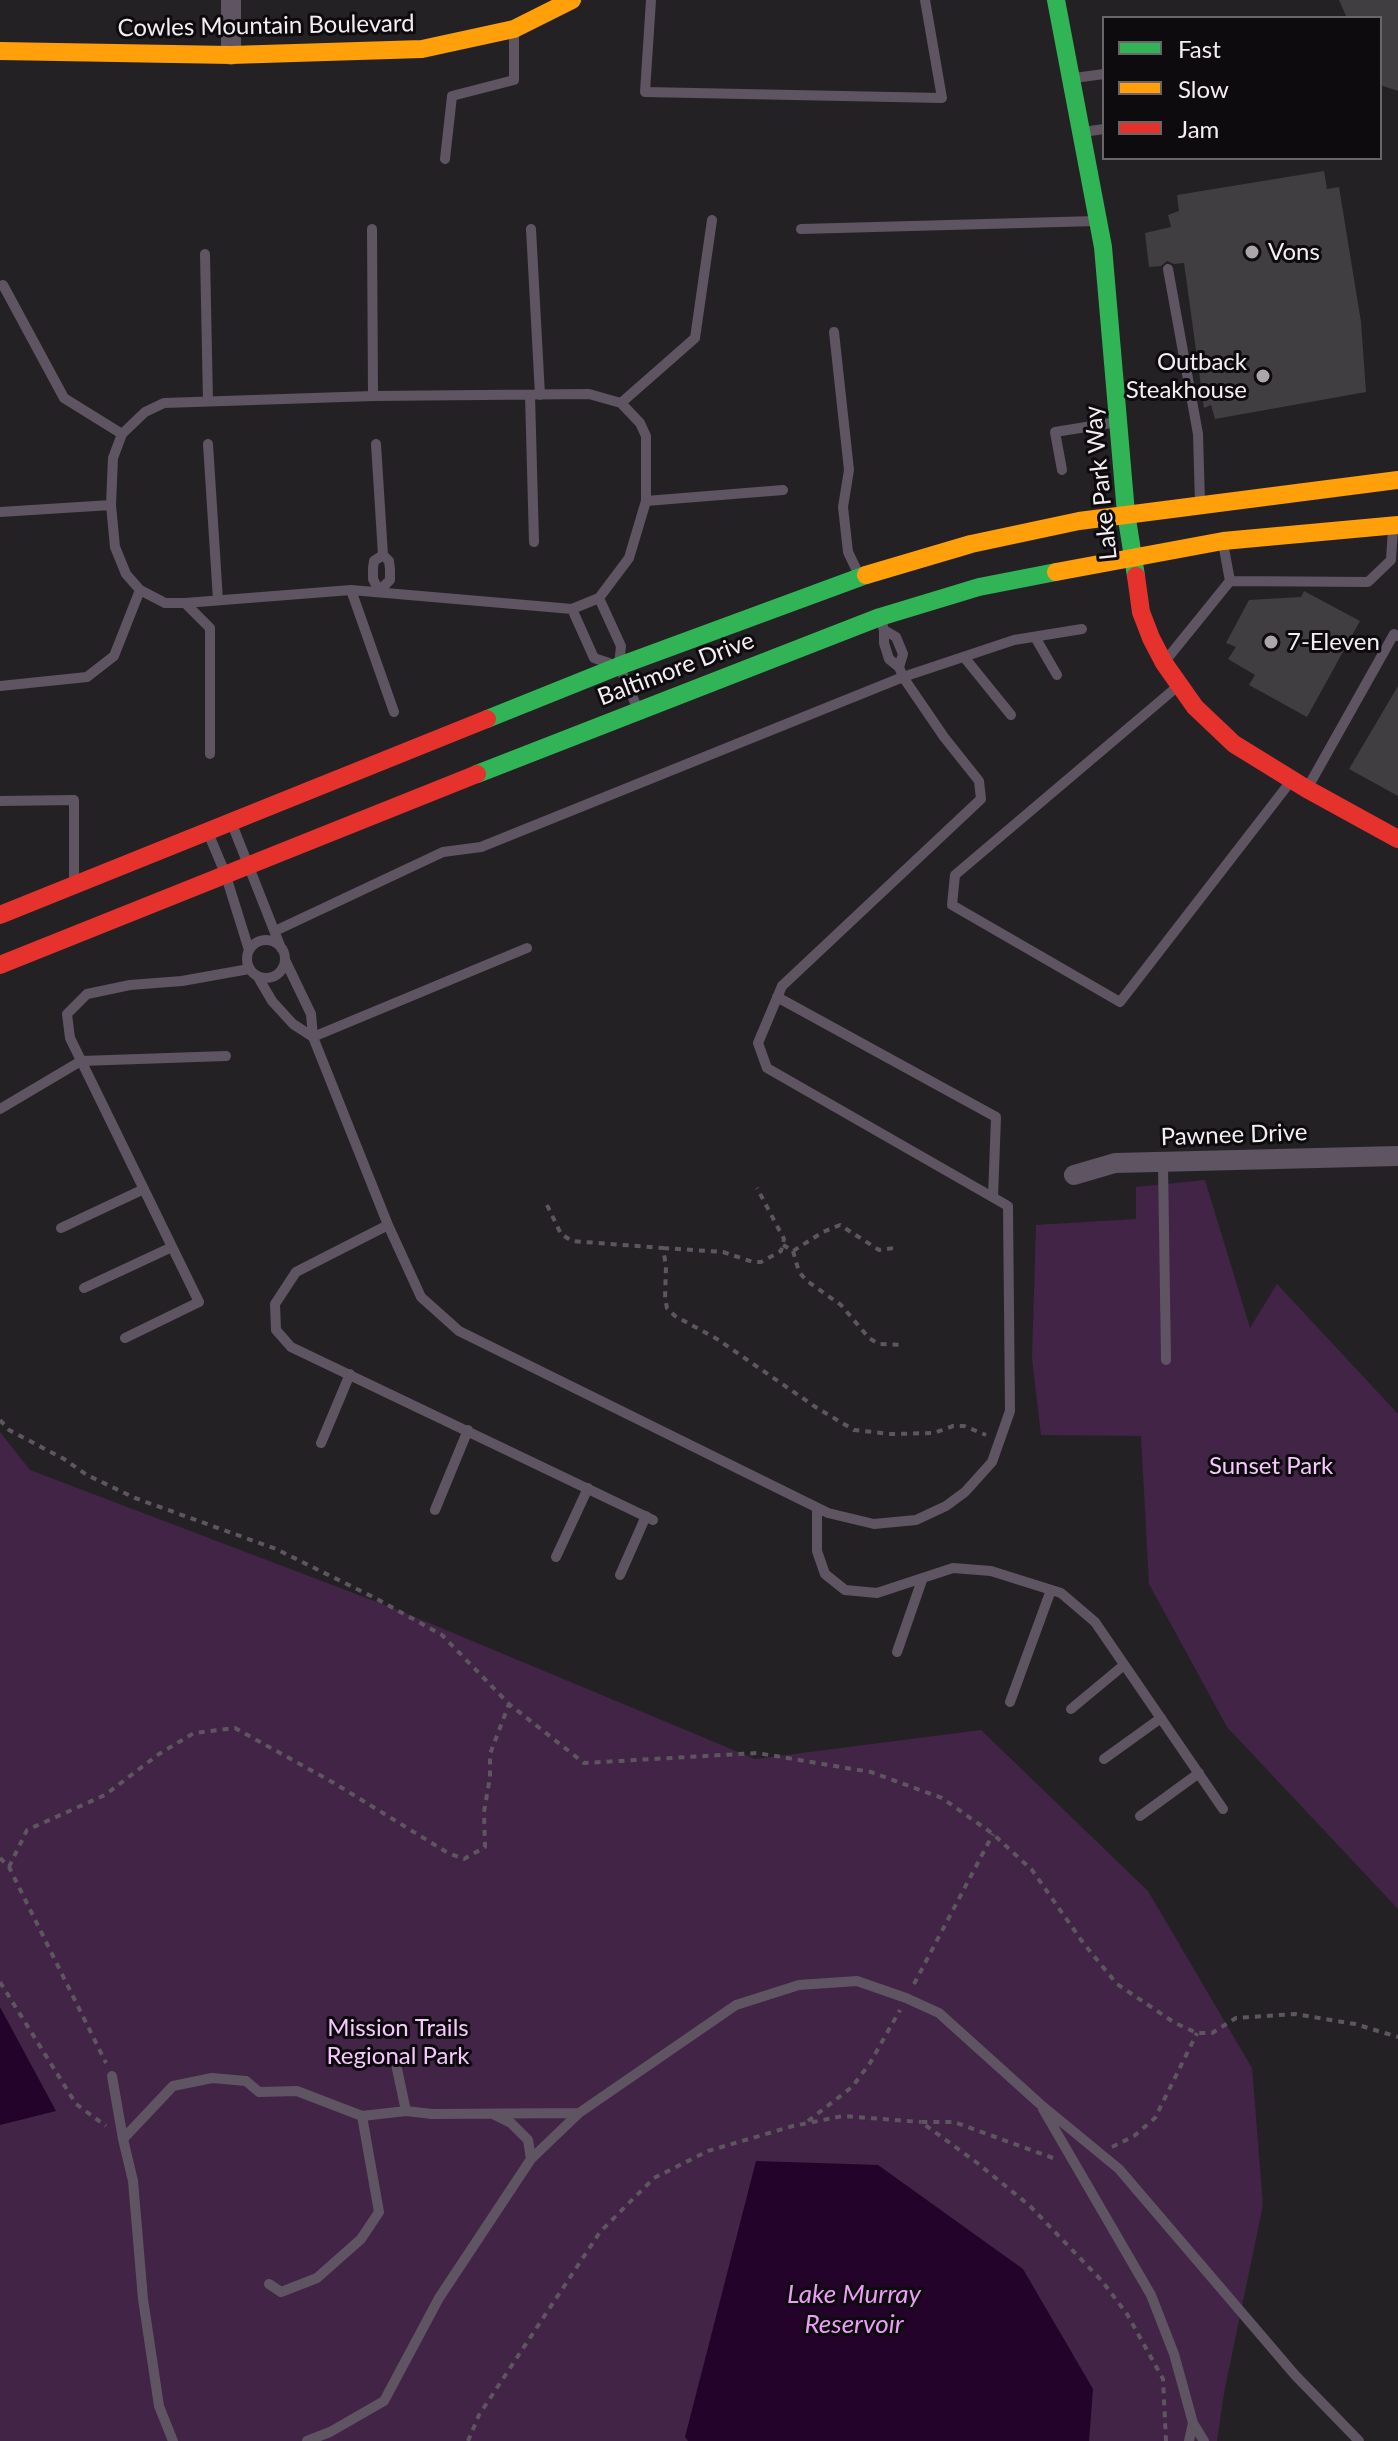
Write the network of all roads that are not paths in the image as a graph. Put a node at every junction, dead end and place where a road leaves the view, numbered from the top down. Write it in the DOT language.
graph roads {
  1 [pos="231,0"];
  2 [pos="572,0"];
  3 [pos="651,0"];
  4 [pos="925,0"];
  5 [pos="1056,0"];
  6 [pos="514,29"];
  7 [pos="0,51"];
  8 [pos="231,55"];
  9 [pos="1102,74"];
  10 [pos="1071,78"];
  11 [pos="1102,129"];
  12 [pos="1081,132"];
  13 [pos="445,159"];
  14 [pos="712,220"];
  15 [pos="1098,221"];
  16 [pos="372,229"];
  17 [pos="531,229"];
  18 [pos="801,229"];
  19 [pos="205,254"];
  20 [pos="1168,269"];
  21 [pos="3,285"];
  22 [pos="834,332"];
  23 [pos="535,395"];
  24 [pos="373,396"];
  25 [pos="208,401"];
  26 [pos="621,403"];
  27 [pos="1119,422"];
  28 [pos="122,434"];
  29 [pos="208,444"];
  30 [pos="376,444"];
  31 [pos="1062,470"];
  32 [pos="1398,480"];
  33 [pos="783,490"];
  34 [pos="646,501"];
  35 [pos="111,505"];
  36 [pos="1200,505"];
  37 [pos="0,512"];
  38 [pos="1126,513"];
  39 [pos="1395,526"];
  40 [pos="1223,541"];
  41 [pos="534,542"];
  42 [pos="383,555"];
  43 [pos="1132,557"];
  44 [pos="1394,562"];
  45 [pos="1230,581"];
  46 [pos="140,590"];
  47 [pos="351,590"];
  48 [pos="379,591"];
  49 [pos="599,598"];
  50 [pos="218,600"];
  51 [pos="185,603"];
  52 [pos="873,604"];
  53 [pos="572,609"];
  54 [pos="1082,629"];
  55 [pos="1398,636"];
  56 [pos="1035,637"];
  57 [pos="964,657"];
  58 [pos="1164,663"];
  59 [pos="619,666"];
  60 [pos="901,672"];
  61 [pos="1057,675"];
  62 [pos="0,686"];
  63 [pos="1179,686"];
  64 [pos="638,709"];
  65 [pos="394,712"];
  66 [pos="1011,715"];
  67 [pos="210,754"];
  68 [pos="1300,784"];
  69 [pos="0,801"];
  70 [pos="232,824"];
  71 [pos="209,833"];
  72 [pos="1398,839"];
  73 [pos="247,865"];
  74 [pos="225,873"];
  75 [pos="74,885"];
  76 [pos="0,915"];
  77 [pos="275,931"];
  78 [pos="281,948"];
  79 [pos="527,948"];
  80 [pos="249,950"];
  81 [pos="285,960"];
  82 [pos="0,965"];
  83 [pos="249,969"];
  84 [pos="258,977"];
  85 [pos="777,997"];
  86 [pos="313,1037"];
  87 [pos="226,1056"];
  88 [pos="81,1061"];
  89 [pos="0,1109"];
  90 [pos="1398,1156"];
  91 [pos="1163,1164"];
  92 [pos="1074,1175"];
  93 [pos="144,1189"];
  94 [pos="993,1197"];
  95 [pos="388,1225"];
  96 [pos="61,1228"];
  97 [pos="172,1247"];
  98 [pos="84,1288"];
  99 [pos="125,1338"];
  100 [pos="1166,1360"];
  101 [pos="350,1374"];
  102 [pos="468,1430"];
  103 [pos="321,1443"];
  104 [pos="588,1488"];
  105 [pos="817,1508"];
  106 [pos="435,1510"];
  107 [pos="556,1557"];
  108 [pos="620,1575"];
  109 [pos="922,1580"];
  110 [pos="1051,1590"];
  111 [pos="897,1652"];
  112 [pos="1124,1665"];
  113 [pos="1010,1702"];
  114 [pos="1071,1709"];
  115 [pos="1161,1718"];
  116 [pos="1104,1759"];
  117 [pos="1199,1773"];
  118 [pos="1223,1809"];
  119 [pos="1140,1816"];
  120 [pos="396,2064"];
  121 [pos="112,2076"];
  122 [pos="1040,2104"];
  123 [pos="406,2111"];
  124 [pos="491,2113"];
  125 [pos="579,2113"];
  126 [pos="362,2116"];
  127 [pos="123,2139"];
  128 [pos="531,2159"];
  129 [pos="269,2284"];
  130 [pos="1193,2423"];
  131 [pos="173,2441"];
  132 [pos="307,2441"];
  133 [pos="1189,2441"];
  134 [pos="1204,2441"];
  135 [pos="1359,2441"];
  1 -- 8 [label="street"];
  2 -- 6 [label="main road, Cowles Mountain Boulevard"];
  3 -- 4 [label="lane"];
  5 -- 10 [label="main road, Lake Park Way"];
  6 -- 8 [label="main road, Cowles Mountain Boulevard"];
  6 -- 13 [label="lane"];
  7 -- 8 [label="main road, Cowles Mountain Boulevard"];
  9 -- 10 [label="lane"];
  10 -- 12 [label="main road, Lake Park Way"];
  11 -- 12 [label="lane"];
  12 -- 15 [label="main road, Lake Park Way"];
  14 -- 26 [label="lane"];
  15 -- 18 [label="lane"];
  15 -- 27 [label="main road, Lake Park Way"];
  16 -- 24 [label="lane"];
  17 -- 23 [label="lane"];
  19 -- 25 [label="lane"];
  20 -- 36 [label="lane"];
  21 -- 28 [label="lane"];
  22 -- 52 [label="lane"];
  23 -- 24 [label="lane"];
  23 -- 26 [label="lane"];
  23 -- 41 [label="lane"];
  24 -- 25 [label="lane"];
  25 -- 28 [label="lane"];
  26 -- 34 [label="lane"];
  27 -- 31 [label="lane"];
  27 -- 38 [label="main road, Lake Park Way"];
  28 -- 35 [label="lane"];
  29 -- 50 [label="lane"];
  30 -- 42 [label="lane"];
  32 -- 36 [label="main road, Baltimore Drive"];
  33 -- 34 [label="lane"];
  34 -- 49 [label="lane"];
  35 -- 37 [label="lane"];
  35 -- 46 [label="lane"];
  36 -- 38 [label="main road, Baltimore Drive"];
  38 -- 43 [label="main road, Lake Park Way"];
  38 -- 52 [label="main road, Baltimore Drive"];
  39 -- 40 [label="main road, Baltimore Drive"];
  39 -- 44 [label="lane"];
  40 -- 43 [label="main road, Baltimore Drive"];
  40 -- 45 [label="lane"];
  42 -- 48 [label="lane"];
  42 -- 48 [label="lane"];
  43 -- 52 [label="main road, Baltimore Drive"];
  43 -- 58 [label="main road, Lake Park Way"];
  44 -- 45 [label="lane"];
  45 -- 58 [label="lane"];
  46 -- 51 [label="lane"];
  46 -- 62 [label="lane"];
  47 -- 48 [label="lane"];
  47 -- 50 [label="lane"];
  47 -- 65 [label="lane"];
  48 -- 53 [label="lane"];
  49 -- 53 [label="lane"];
  49 -- 59 [label="lane"];
  50 -- 51 [label="lane"];
  51 -- 67 [label="lane"];
  52 -- 59 [label="main road, Baltimore Drive"];
  52 -- 60 [label="lane"];
  52 -- 64 [label="main road, Baltimore Drive"];
  53 -- 59 [label="lane"];
  54 -- 56 [label="lane"];
  55 -- 68 [label="lane"];
  56 -- 57 [label="lane"];
  56 -- 61 [label="lane"];
  57 -- 60 [label="lane"];
  57 -- 66 [label="lane"];
  58 -- 63 [label="main road, Lake Park Way"];
  59 -- 64 [label="lane"];
  59 -- 70 [label="main road, Baltimore Drive"];
  60 -- 77 [label="lane"];
  60 -- 85 [label="lane"];
  63 -- 68 [label="main road, Lake Park Way"];
  63 -- 68 [label="lane"];
  64 -- 73 [label="main road, Baltimore Drive"];
  68 -- 72 [label="main road, Lake Park Way"];
  69 -- 75 [label="lane"];
  70 -- 71 [label="main road, Baltimore Drive"];
  70 -- 73 [label="lane"];
  71 -- 74 [label="lane"];
  71 -- 75 [label="main road, Baltimore Drive"];
  73 -- 74 [label="main road, Baltimore Drive"];
  73 -- 77 [label="lane"];
  74 -- 80 [label="lane"];
  74 -- 82 [label="main road, Baltimore Drive"];
  75 -- 76 [label="main road, Baltimore Drive"];
  77 -- 78 [label="lane"];
  78 -- 80 [label="lane"];
  78 -- 81 [label="lane"];
  79 -- 86 [label="lane"];
  80 -- 83 [label="lane"];
  81 -- 84 [label="lane"];
  81 -- 86 [label="lane"];
  83 -- 84 [label="lane"];
  83 -- 88 [label="lane"];
  84 -- 86 [label="lane"];
  85 -- 94 [label="lane"];
  85 -- 94 [label="lane"];
  86 -- 95 [label="lane"];
  87 -- 88 [label="lane"];
  88 -- 89 [label="lane"];
  88 -- 93 [label="lane"];
  90 -- 91 [label="street, Pawnee Drive"];
  91 -- 92 [label="street, Pawnee Drive"];
  91 -- 100 [label="lane"];
  93 -- 96 [label="lane"];
  93 -- 97 [label="lane"];
  94 -- 105 [label="lane"];
  95 -- 101 [label="lane"];
  95 -- 105 [label="lane"];
  97 -- 98 [label="lane"];
  97 -- 99 [label="lane"];
  101 -- 102 [label="lane"];
  101 -- 103 [label="lane"];
  102 -- 104 [label="lane"];
  102 -- 106 [label="lane"];
  104 -- 107 [label="lane"];
  104 -- 108 [label="lane"];
  105 -- 109 [label="lane"];
  109 -- 110 [label="lane"];
  109 -- 111 [label="lane"];
  110 -- 112 [label="lane"];
  110 -- 113 [label="lane"];
  112 -- 114 [label="lane"];
  112 -- 115 [label="lane"];
  115 -- 116 [label="lane"];
  115 -- 117 [label="lane"];
  117 -- 118 [label="lane"];
  117 -- 119 [label="lane"];
  120 -- 123 [label="lane"];
  121 -- 127 [label="lane"];
  122 -- 125 [label="lane"];
  122 -- 130 [label="lane"];
  122 -- 135 [label="lane"];
  123 -- 124 [label="lane"];
  123 -- 126 [label="lane"];
  124 -- 125 [label="lane"];
  124 -- 128 [label="lane"];
  125 -- 128 [label="lane"];
  126 -- 127 [label="lane"];
  126 -- 129 [label="lane"];
  127 -- 131 [label="lane"];
  128 -- 132 [label="lane"];
  130 -- 133 [label="lane"];
  130 -- 134 [label="lane"];
}
